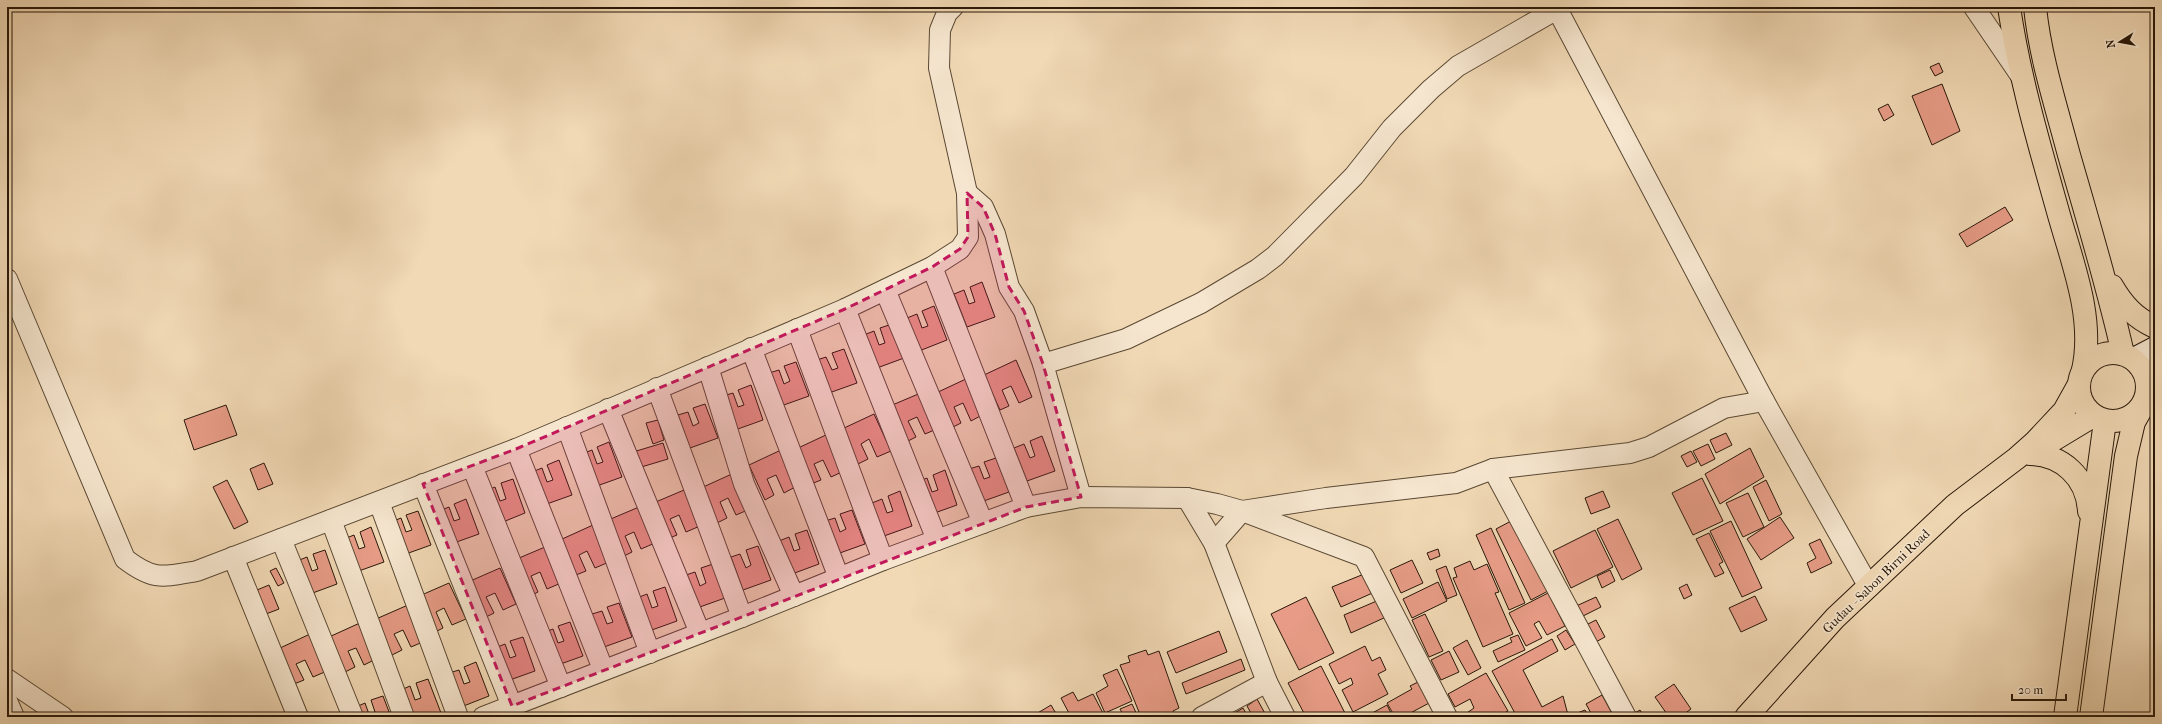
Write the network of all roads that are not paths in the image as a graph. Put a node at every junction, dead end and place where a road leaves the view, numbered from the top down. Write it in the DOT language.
graph roads {
  1 [pos="953,7"];
  2 [pos="1974,7"];
  3 [pos="2009,7"];
  4 [pos="2035,7"];
  5 [pos="1556,8"];
  6 [pos="2021,76"];
  7 [pos="967,193"];
  8 [pos="2099,259"];
  9 [pos="932,267"];
  10 [pos="7,279"];
  11 [pos="885,290"];
  12 [pos="845,309"];
  13 [pos="2155,326"];
  14 [pos="797,330"];
  15 [pos="751,348"];
  16 [pos="2155,348"];
  17 [pos="2128,357"];
  18 [pos="1043,364"];
  19 [pos="708,367"];
  20 [pos="2081,377"];
  21 [pos="657,388"];
  22 [pos="2147,398"];
  23 [pos="1764,401"];
  24 [pos="608,409"];
  25 [pos="2099,418"];
  26 [pos="567,427"];
  27 [pos="516,449"];
  28 [pos="2024,456"];
  29 [pos="472,466"];
  30 [pos="1493,469"];
  31 [pos="424,484"];
  32 [pos="1081,497"];
  33 [pos="1187,498"];
  34 [pos="379,502"];
  35 [pos="1026,507"];
  36 [pos="1242,511"];
  37 [pos="331,520"];
  38 [pos="2090,522"];
  39 [pos="983,523"];
  40 [pos="281,539"];
  41 [pos="937,540"];
  42 [pos="1214,543"];
  43 [pos="233,557"];
  44 [pos="883,560"];
  45 [pos="839,578"];
  46 [pos="1869,587"];
  47 [pos="794,596"];
  48 [pos="742,617"];
  49 [pos="700,633"];
  50 [pos="650,653"];
  51 [pos="603,669"];
  52 [pos="7,679"];
  53 [pos="1267,682"];
  54 [pos="561,687"];
  55 [pos="512,706"];
  56 [pos="64,717"];
  57 [pos="298,717"];
  58 [pos="353,717"];
  59 [pos="404,717"];
  60 [pos="458,717"];
  61 [pos="483,717"];
  62 [pos="1202,717"];
  63 [pos="1285,717"];
  64 [pos="1447,717"];
  65 [pos="1626,717"];
  66 [pos="1746,717"];
  67 [pos="2065,717"];
  68 [pos="2091,717"];
  1 -- 7 [label="street"];
  2 -- 6 [label="street"];
  3 -- 6 [label="main road"];
  4 -- 8 [label="main road"];
  5 -- 18 [label="street"];
  5 -- 23 [label="street"];
  6 -- 20 [label="main road"];
  7 -- 9 [label="street"];
  7 -- 18 [label="street"];
  8 -- 13 [label="main road"];
  8 -- 17 [label="main road"];
  9 -- 11 [label="street"];
  9 -- 35 [label="street"];
  10 -- 43 [label="street"];
  11 -- 12 [label="street"];
  11 -- 39 [label="street"];
  12 -- 14 [label="street"];
  12 -- 41 [label="street"];
  14 -- 15 [label="street"];
  14 -- 44 [label="street"];
  15 -- 19 [label="street"];
  15 -- 45 [label="street"];
  16 -- 17 [label="street"];
  17 -- 20 [label="main road"];
  17 -- 22 [label="main road"];
  18 -- 32 [label="street"];
  19 -- 21 [label="street"];
  19 -- 47 [label="street"];
  20 -- 25 [label="main road"];
  20 -- 28 [label="main road"];
  21 -- 24 [label="street"];
  21 -- 48 [label="street"];
  22 -- 25 [label="main road"];
  22 -- 68 [label="main road"];
  23 -- 30 [label="street"];
  23 -- 46 [label="street"];
  24 -- 26 [label="street"];
  24 -- 49 [label="street"];
  25 -- 28 [label="main road"];
  25 -- 38 [label="main road"];
  26 -- 27 [label="street"];
  26 -- 50 [label="street"];
  27 -- 29 [label="street"];
  27 -- 51 [label="street"];
  28 -- 38 [label="main road"];
  28 -- 46 [label="main road, Gudau - Sabon Birni Road"];
  29 -- 31 [label="street"];
  29 -- 54 [label="street"];
  30 -- 36 [label="street"];
  30 -- 65 [label="street"];
  31 -- 34 [label="street"];
  31 -- 55 [label="street"];
  32 -- 33 [label="street"];
  32 -- 35 [label="street"];
  33 -- 36 [label="street"];
  33 -- 42 [label="street"];
  34 -- 37 [label="street"];
  34 -- 60 [label="street"];
  35 -- 39 [label="street"];
  36 -- 42 [label="street"];
  36 -- 64 [label="street"];
  37 -- 40 [label="street"];
  37 -- 59 [label="street"];
  38 -- 67 [label="main road"];
  39 -- 41 [label="street"];
  40 -- 43 [label="street"];
  40 -- 58 [label="street"];
  41 -- 44 [label="street"];
  42 -- 53 [label="street"];
  43 -- 57 [label="street"];
  44 -- 45 [label="street"];
  45 -- 47 [label="street"];
  46 -- 66 [label="main road, Gudau - Sabon Birni Road"];
  47 -- 48 [label="street"];
  48 -- 49 [label="street"];
  49 -- 50 [label="street"];
  50 -- 51 [label="street"];
  51 -- 54 [label="street"];
  52 -- 56 [label="street"];
  53 -- 62 [label="street"];
  53 -- 63 [label="street"];
  54 -- 55 [label="street"];
  55 -- 61 [label="street"];
}
